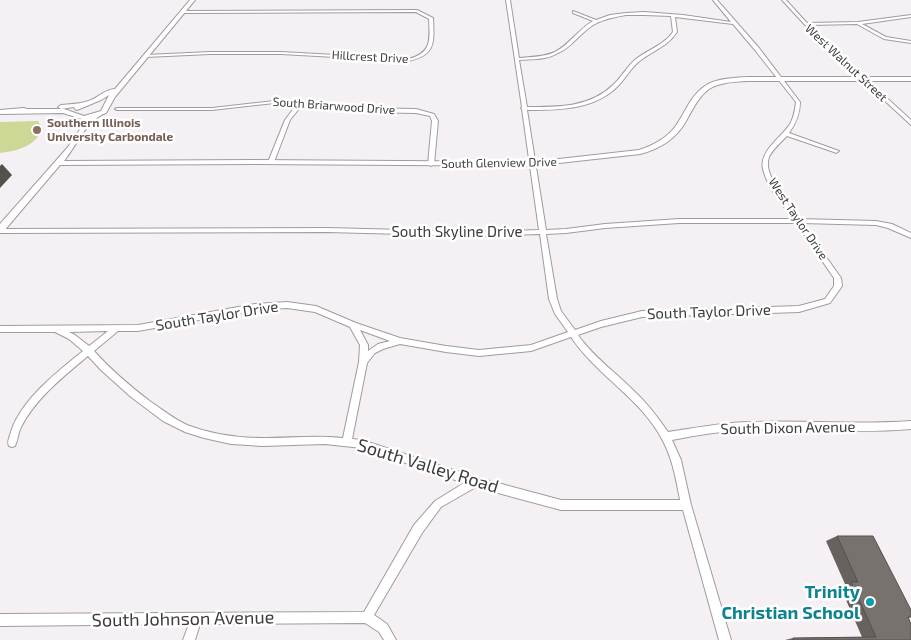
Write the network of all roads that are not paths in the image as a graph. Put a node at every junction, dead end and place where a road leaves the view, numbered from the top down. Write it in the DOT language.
graph roads {
  1 [pos="193,0"];
  2 [pos="508,0"];
  3 [pos="715,0"];
  4 [pos="784,0"];
  5 [pos="184,12"];
  6 [pos="574,12"];
  7 [pos="673,16"];
  8 [pos="911,16"];
  9 [pos="596,21"];
  10 [pos="733,23"];
  11 [pos="858,23"];
  12 [pos="805,24"];
  13 [pos="911,42"];
  14 [pos="146,56"];
  15 [pos="516,59"];
  16 [pos="134,70"];
  17 [pos="780,79"];
  18 [pos="864,79"];
  19 [pos="911,79"];
  20 [pos="93,102"];
  21 [pos="83,104"];
  22 [pos="107,104"];
  23 [pos="300,104"];
  24 [pos="523,108"];
  25 [pos="117,110"];
  26 [pos="19,111"];
  27 [pos="0,112"];
  28 [pos="75,115"];
  29 [pos="95,116"];
  30 [pos="908,118"];
  31 [pos="911,123"];
  32 [pos="787,134"];
  33 [pos="67,150"];
  34 [pos="836,151"];
  35 [pos="271,162"];
  36 [pos="57,163"];
  37 [pos="431,164"];
  38 [pos="532,164"];
  39 [pos="798,221"];
  40 [pos="0,230"];
  41 [pos="541,232"];
  42 [pos="911,236"];
  43 [pos="806,307"];
  44 [pos="353,325"];
  45 [pos="55,328"];
  46 [pos="117,328"];
  47 [pos="0,329"];
  48 [pos="574,335"];
  49 [pos="400,341"];
  50 [pos="89,351"];
  51 [pos="363,362"];
  52 [pos="911,425"];
  53 [pos="666,438"];
  54 [pos="12,442"];
  55 [pos="347,442"];
  56 [pos="475,482"];
  57 [pos="686,505"];
  58 [pos="367,617"];
  59 [pos="196,618"];
  60 [pos="0,620"];
  61 [pos="189,640"];
  62 [pos="390,640"];
  63 [pos="725,640"];
  1 -- 5 [label="street"];
  2 -- 15 [label="street"];
  3 -- 10 [label="street, West Taylor Drive"];
  4 -- 12 [label="street, West Walnut Street"];
  5 -- 14 [label="street"];
  5 -- 14 [label="street, Hillcrest Drive"];
  6 -- 9 [label="street"];
  7 -- 9 [label="street"];
  7 -- 10 [label="street"];
  7 -- 24 [label="street"];
  8 -- 11 [label="street"];
  9 -- 15 [label="street"];
  10 -- 17 [label="street, West Taylor Drive"];
  11 -- 12 [label="street"];
  11 -- 13 [label="street"];
  12 -- 18 [label="street, West Walnut Street"];
  14 -- 16 [label="street"];
  15 -- 24 [label="street"];
  16 -- 20 [label="street"];
  16 -- 22 [label="street"];
  17 -- 18 [label="street, South Glenview Drive"];
  17 -- 32 [label="street, West Taylor Drive"];
  17 -- 38 [label="street, South Glenview Drive"];
  18 -- 19 [label="street, South Glenview Drive"];
  18 -- 30 [label="street, West Walnut Street"];
  20 -- 21 [label="street"];
  20 -- 22 [label="street"];
  21 -- 26 [label="street"];
  21 -- 28 [label="street"];
  22 -- 29 [label="street"];
  23 -- 25 [label="street, South Briarwood Drive"];
  23 -- 35 [label="street"];
  23 -- 37 [label="street, South Briarwood Drive"];
  24 -- 38 [label="street"];
  26 -- 27 [label="street"];
  26 -- 28 [label="street"];
  28 -- 29 [label="street"];
  28 -- 33 [label="street"];
  29 -- 33 [label="street"];
  30 -- 31 [label="street, West Walnut Street"];
  32 -- 34 [label="street"];
  32 -- 39 [label="street, West Taylor Drive"];
  33 -- 36 [label="street"];
  35 -- 36 [label="street, South Glenview Drive"];
  35 -- 37 [label="street, South Glenview Drive"];
  36 -- 40 [label="street"];
  37 -- 38 [label="street, South Glenview Drive"];
  38 -- 41 [label="street"];
  39 -- 41 [label="street, South Skyline Drive"];
  39 -- 42 [label="street, South Skyline Drive"];
  39 -- 43 [label="street, West Taylor Drive"];
  40 -- 41 [label="street, South Skyline Drive"];
  41 -- 48 [label="street"];
  43 -- 48 [label="street, South Taylor Drive"];
  44 -- 46 [label="street, South Taylor Drive"];
  44 -- 49 [label="street, South Taylor Drive"];
  44 -- 51 [label="street"];
  45 -- 46 [label="street, South Taylor Drive"];
  45 -- 47 [label="street, South Taylor Drive"];
  45 -- 50 [label="street, South Valley Road"];
  46 -- 50 [label="street"];
  48 -- 49 [label="street, South Taylor Drive"];
  48 -- 53 [label="street"];
  49 -- 51 [label="street, South Taylor Drive"];
  50 -- 54 [label="street"];
  50 -- 55 [label="street, South Valley Road"];
  51 -- 55 [label="street"];
  52 -- 53 [label="street, South Dixon Avenue"];
  53 -- 57 [label="street"];
  55 -- 56 [label="street, South Valley Road"];
  56 -- 57 [label="street, South Valley Road"];
  56 -- 58 [label="street"];
  57 -- 63 [label="street"];
  58 -- 59 [label="street, South Johnson Avenue"];
  58 -- 62 [label="street"];
  59 -- 60 [label="street, South Johnson Avenue"];
  59 -- 61 [label="street"];
}
